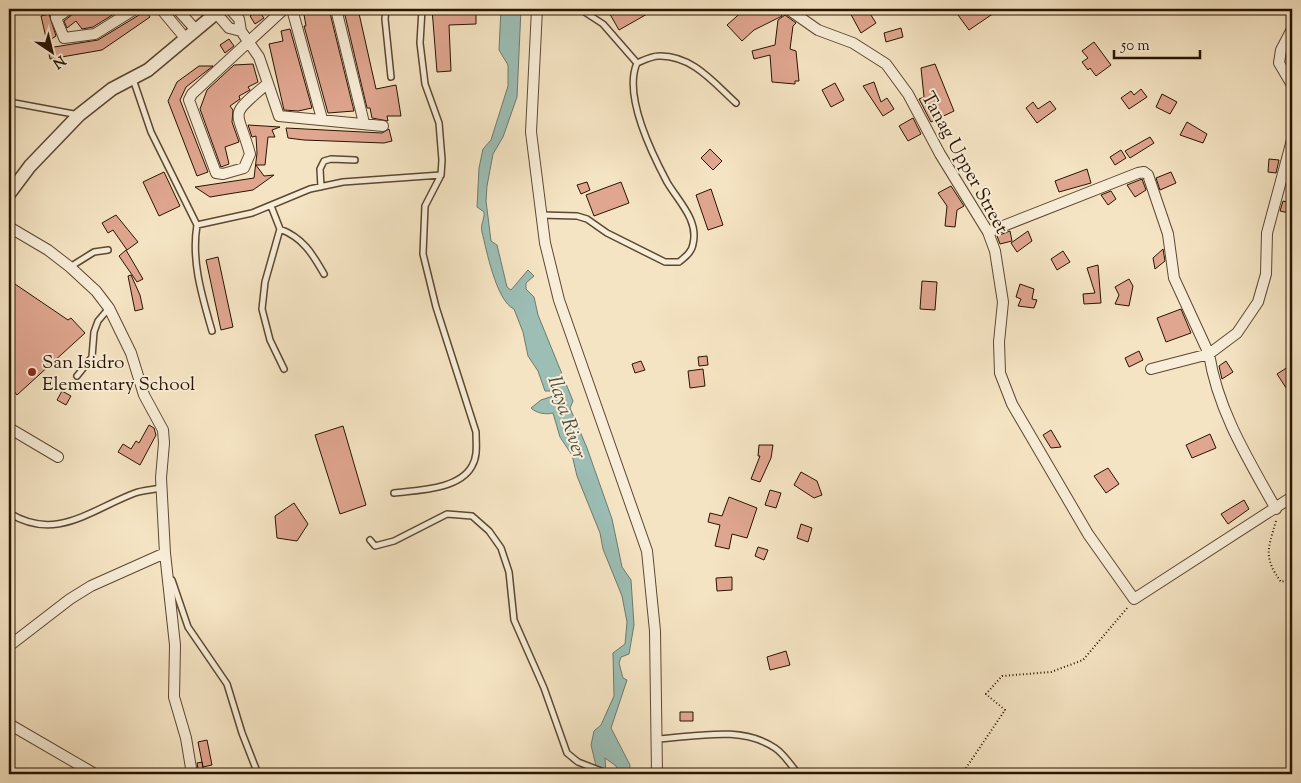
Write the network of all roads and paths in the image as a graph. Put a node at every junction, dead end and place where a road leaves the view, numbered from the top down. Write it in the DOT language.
graph roads {
  1 [pos="69,9"];
  2 [pos="135,9"];
  3 [pos="161,9"];
  4 [pos="177,9"];
  5 [pos="230,9"];
  6 [pos="284,9"];
  7 [pos="292,9"];
  8 [pos="336,9"];
  9 [pos="386,9"];
  10 [pos="422,9"];
  11 [pos="537,9"];
  12 [pos="580,9"];
  13 [pos="788,9"];
  14 [pos="218,11"];
  15 [pos="56,13"];
  16 [pos="1292,28"];
  17 [pos="196,30"];
  18 [pos="241,31"];
  19 [pos="186,39"];
  20 [pos="249,40"];
  21 [pos="637,63"];
  22 [pos="391,77"];
  23 [pos="133,79"];
  24 [pos="267,84"];
  25 [pos="1292,85"];
  26 [pos="9,102"];
  27 [pos="736,103"];
  28 [pos="79,115"];
  29 [pos="322,120"];
  30 [pos="364,123"];
  31 [pos="383,126"];
  32 [pos="1292,140"];
  33 [pos="354,160"];
  34 [pos="441,175"];
  35 [pos="321,187"];
  36 [pos="9,194"];
  37 [pos="271,206"];
  38 [pos="541,215"];
  39 [pos="197,225"];
  40 [pos="9,227"];
  41 [pos="280,229"];
  42 [pos="988,232"];
  43 [pos="108,250"];
  44 [pos="70,267"];
  45 [pos="324,274"];
  46 [pos="109,308"];
  47 [pos="212,330"];
  48 [pos="1208,354"];
  49 [pos="284,369"];
  50 [pos="1151,369"];
  51 [pos="77,376"];
  52 [pos="9,428"];
  53 [pos="58,457"];
  54 [pos="162,488"];
  55 [pos="394,493"];
  56 [pos="1292,498"];
  57 [pos="1276,509"];
  58 [pos="9,513"];
  59 [pos="370,540"];
  60 [pos="165,553"];
  61 [pos="167,568"];
  62 [pos="1292,579"];
  63 [pos="1134,598"];
  64 [pos="9,646"];
  65 [pos="9,724"];
  66 [pos="657,739"];
  67 [pos="95,774"];
  68 [pos="192,774"];
  69 [pos="258,774"];
  70 [pos="609,774"];
  71 [pos="657,774"];
  72 [pos="798,774"];
  73 [pos="962,774"];
  1 -- 15 [label="street"];
  2 -- 15 [label="street"];
  3 -- 19 [label="street"];
  4 -- 17 [label="street"];
  5 -- 18 [label="street"];
  6 -- 20 [label="street"];
  7 -- 29 [label="street"];
  8 -- 30 [label="street"];
  9 -- 22 [label="lane"];
  10 -- 34 [label="lane"];
  11 -- 38 [label="street"];
  12 -- 21 [label="lane"];
  13 -- 42 [label="street, Tanag Upper Street"];
  14 -- 17 [label="street"];
  14 -- 18 [label="street"];
  16 -- 25 [label="street"];
  17 -- 19 [label="street"];
  18 -- 20 [label="street"];
  19 -- 23 [label="street"];
  20 -- 24 [label="street"];
  20 -- 24 [label="street"];
  21 -- 27 [label="lane"];
  21 -- 38 [label="lane"];
  23 -- 28 [label="street"];
  23 -- 39 [label="lane"];
  24 -- 29 [label="street"];
  26 -- 28 [label="lane"];
  28 -- 36 [label="street"];
  29 -- 30 [label="street"];
  30 -- 31 [label="street"];
  32 -- 48 [label="street"];
  33 -- 35 [label="lane"];
  34 -- 35 [label="lane"];
  34 -- 55 [label="lane"];
  35 -- 37 [label="lane"];
  37 -- 39 [label="lane"];
  37 -- 41 [label="lane"];
  38 -- 66 [label="street"];
  39 -- 47 [label="lane"];
  40 -- 44 [label="street"];
  41 -- 45 [label="lane"];
  41 -- 49 [label="lane"];
  42 -- 48 [label="street"];
  42 -- 63 [label="street, Tanag Upper Street"];
  43 -- 44 [label="lane"];
  44 -- 46 [label="street"];
  46 -- 51 [label="lane"];
  46 -- 54 [label="street"];
  48 -- 50 [label="street"];
  48 -- 57 [label="street"];
  52 -- 53 [label="street"];
  54 -- 58 [label="lane"];
  54 -- 60 [label="street"];
  56 -- 57 [label="street"];
  57 -- 62 [label="path"];
  57 -- 63 [label="street"];
  59 -- 70 [label="lane"];
  60 -- 61 [label="street"];
  60 -- 64 [label="street"];
  61 -- 68 [label="street"];
  61 -- 69 [label="lane"];
  63 -- 73 [label="path"];
  65 -- 67 [label="street"];
  66 -- 71 [label="street"];
  66 -- 72 [label="lane"];
}
